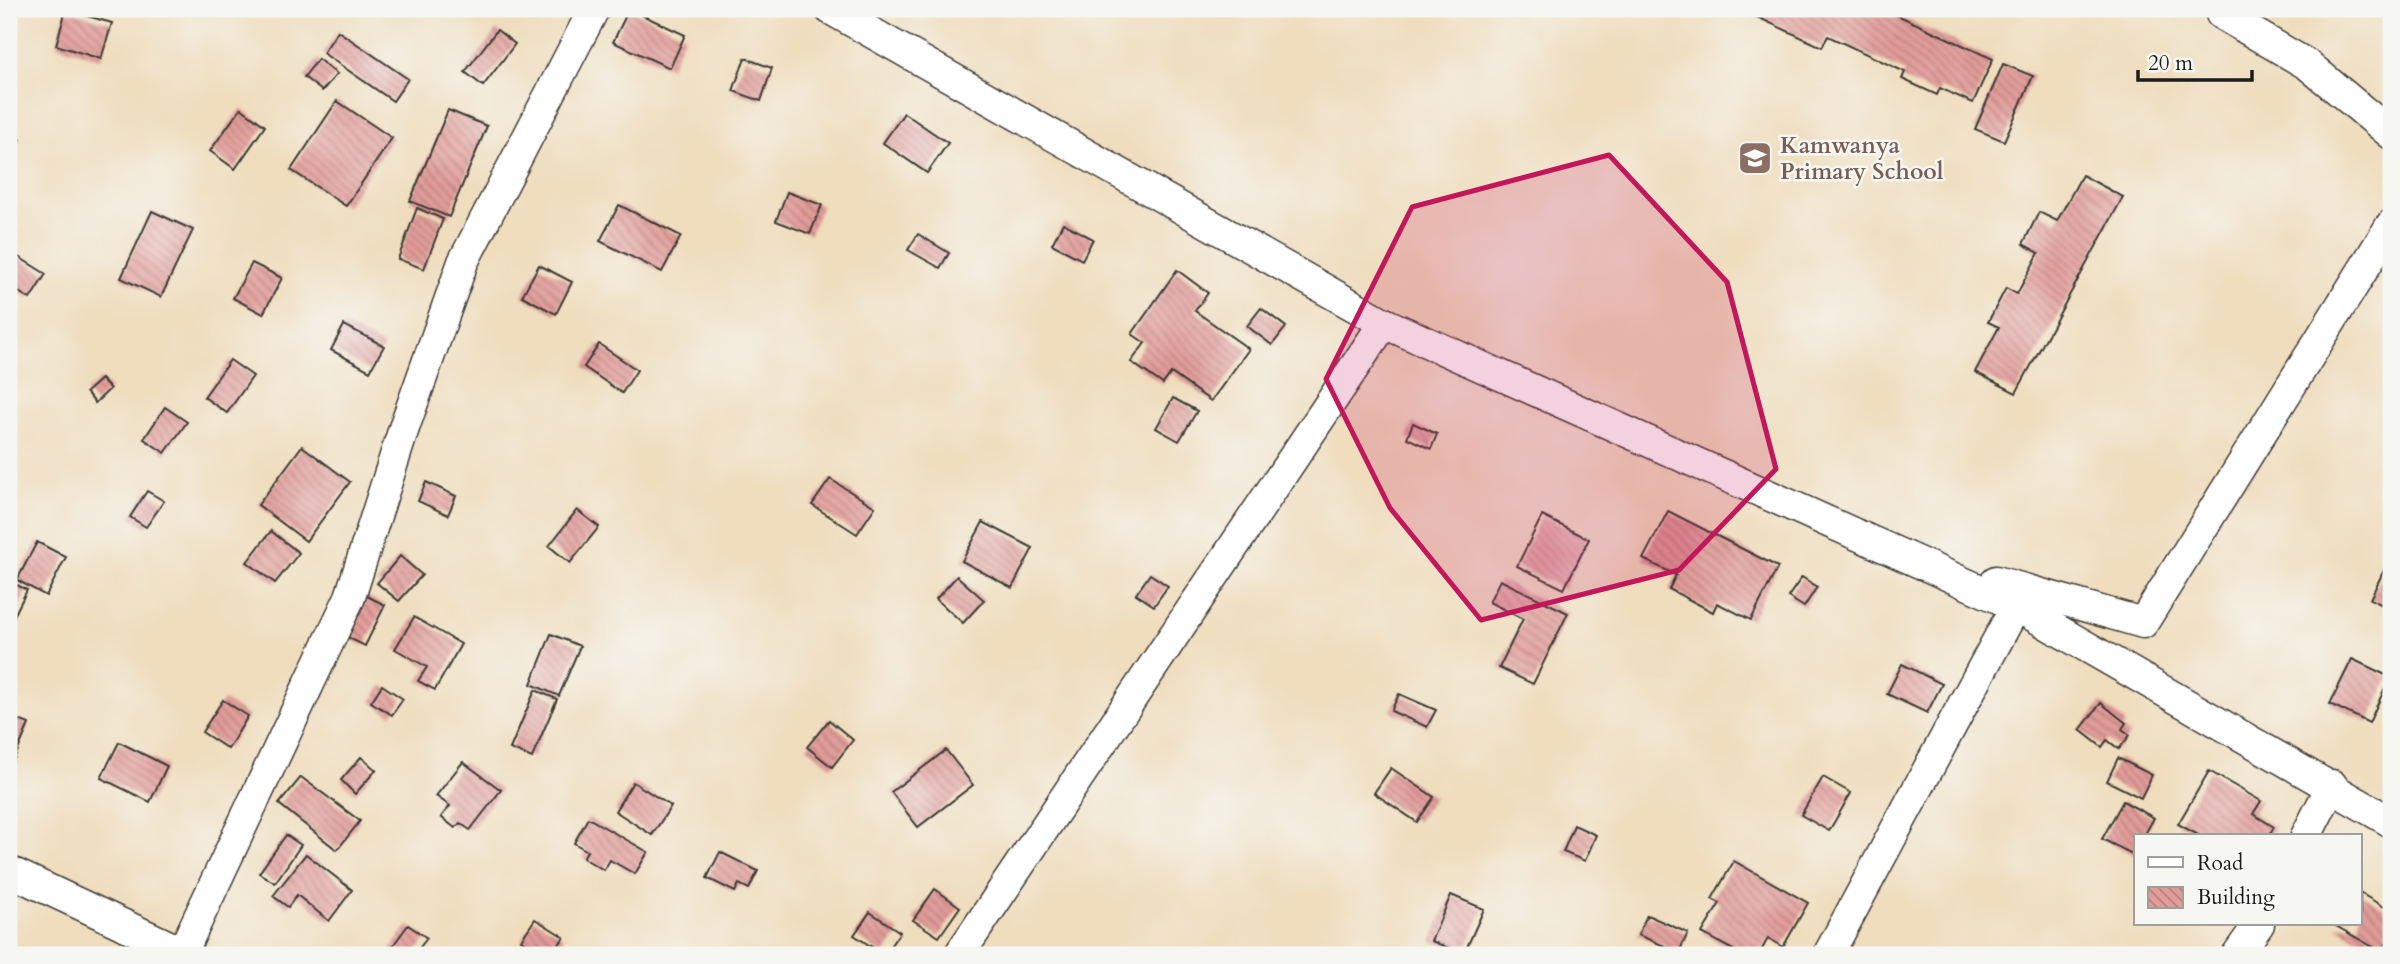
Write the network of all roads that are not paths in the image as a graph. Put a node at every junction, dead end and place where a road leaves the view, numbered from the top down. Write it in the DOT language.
graph roads {
  1 [pos="594,9"];
  2 [pos="830,9"];
  3 [pos="2224,9"];
  4 [pos="2391,134"];
  5 [pos="2391,225"];
  6 [pos="1384,323"];
  7 [pos="1898,553"];
  8 [pos="2016,606"];
  9 [pos="2332,785"];
  10 [pos="2391,822"];
  11 [pos="2307,834"];
  12 [pos="9,871"];
  13 [pos="2258,926"];
  14 [pos="184,954"];
  15 [pos="959,955"];
  16 [pos="1828,955"];
  17 [pos="2237,955"];
  1 -- 14 [label="street"];
  2 -- 6 [label="street"];
  3 -- 4 [label="street"];
  5 -- 7 [label="street"];
  6 -- 7 [label="street"];
  6 -- 15 [label="street"];
  7 -- 8 [label="street"];
  8 -- 9 [label="street"];
  8 -- 16 [label="street"];
  9 -- 10 [label="street"];
  9 -- 11 [label="street"];
  12 -- 14 [label="street"];
  13 -- 17 [label="street"];
}
